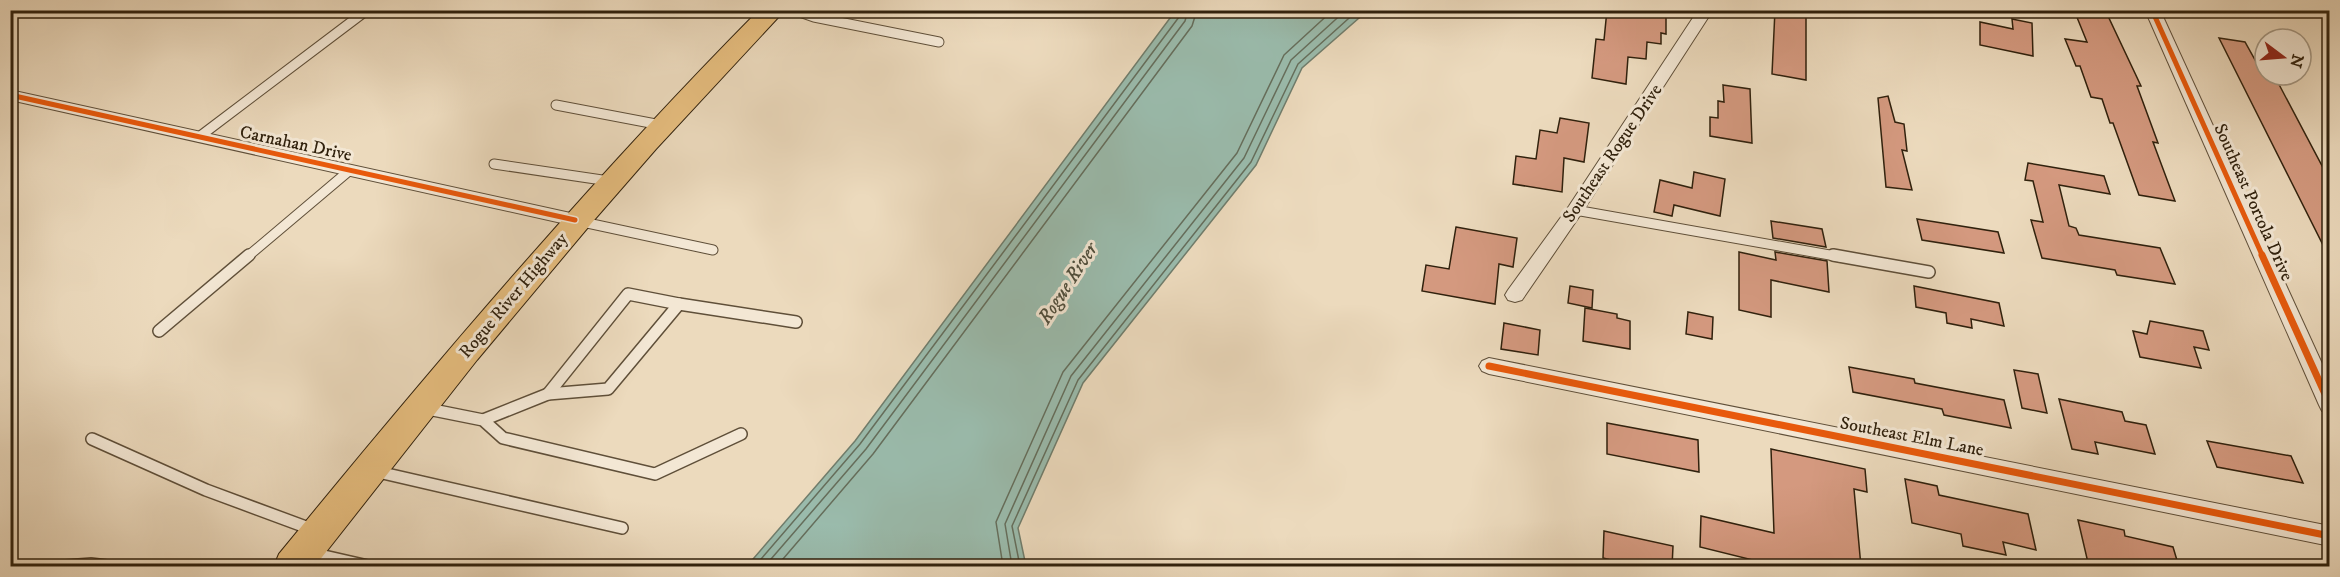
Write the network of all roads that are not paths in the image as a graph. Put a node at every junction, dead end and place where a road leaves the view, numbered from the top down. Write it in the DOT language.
graph roads {
  1 [pos="367,10"];
  2 [pos="773,10"];
  3 [pos="794,10"];
  4 [pos="1706,10"];
  5 [pos="2152,10"];
  6 [pos="939,42"];
  7 [pos="10,94"];
  8 [pos="556,105"];
  9 [pos="661,125"];
  10 [pos="199,137"];
  11 [pos="494,164"];
  12 [pos="350,170"];
  13 [pos="609,181"];
  14 [pos="1575,210"];
  15 [pos="575,220"];
  16 [pos="713,250"];
  17 [pos="1929,272"];
  18 [pos="1515,295"];
  19 [pos="679,304"];
  20 [pos="796,322"];
  21 [pos="159,331"];
  22 [pos="1489,366"];
  23 [pos="548,394"];
  24 [pos="2330,405"];
  25 [pos="420,407"];
  26 [pos="483,420"];
  27 [pos="741,434"];
  28 [pos="92,439"];
  29 [pos="370,470"];
  30 [pos="622,528"];
  31 [pos="2330,536"];
  32 [pos="306,550"];
  33 [pos="66,567"];
  34 [pos="107,567"];
  35 [pos="368,567"];
  1 -- 10 [label="lane"];
  2 -- 9 [label="main road, Rogue River Highway"];
  3 -- 6 [label="lane"];
  4 -- 14 [label="street, Southeast Rogue Drive"];
  5 -- 24 [label="street, Southeast Portola Drive"];
  7 -- 10 [label="street, Carnahan Drive"];
  8 -- 9 [label="lane"];
  9 -- 13 [label="main road, Rogue River Highway"];
  10 -- 12 [label="street, Carnahan Drive"];
  11 -- 13 [label="lane"];
  12 -- 15 [label="street, Carnahan Drive"];
  12 -- 21 [label="lane"];
  13 -- 15 [label="main road, Rogue River Highway"];
  14 -- 17 [label="lane"];
  14 -- 18 [label="street, Southeast Rogue Drive"];
  15 -- 16 [label="lane"];
  15 -- 25 [label="main road, Rogue River Highway"];
  19 -- 20 [label="lane"];
  19 -- 23 [label="lane"];
  19 -- 23 [label="lane"];
  22 -- 31 [label="street, Southeast Elm Lane"];
  23 -- 26 [label="lane"];
  25 -- 26 [label="lane"];
  25 -- 29 [label="main road, Rogue River Highway"];
  26 -- 27 [label="lane"];
  28 -- 32 [label="lane"];
  29 -- 30 [label="lane"];
  29 -- 32 [label="main road, Rogue River Highway"];
  32 -- 35 [label="lane"];
  33 -- 34 [label="lane"];
}
